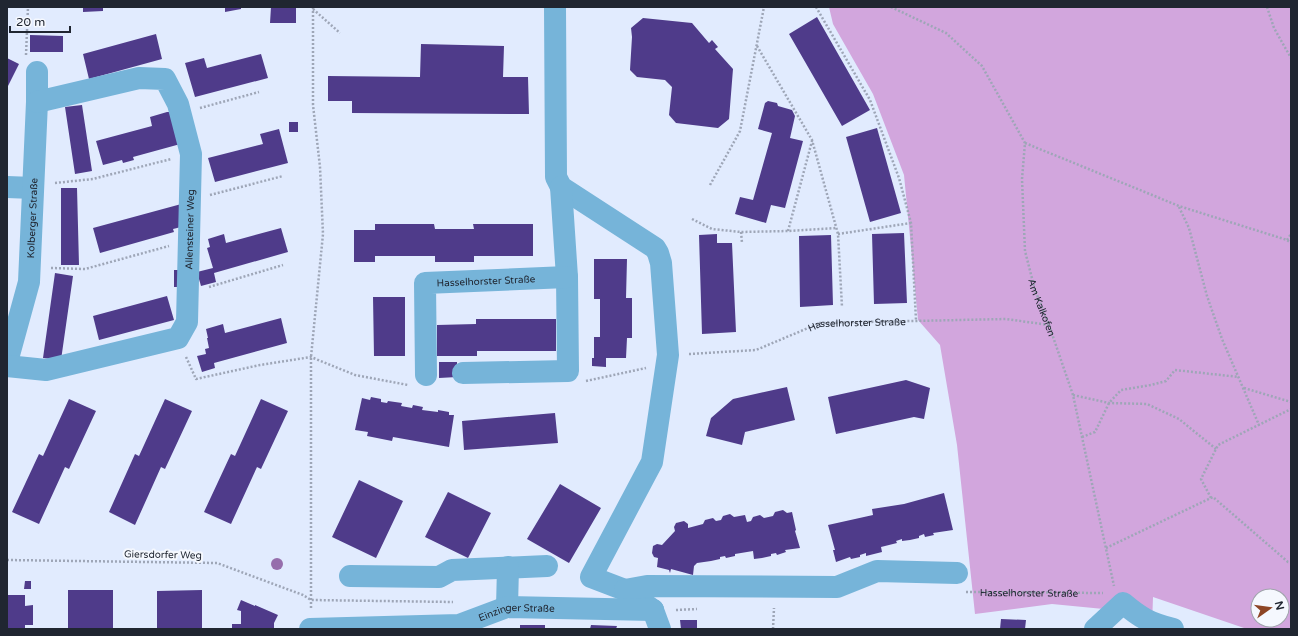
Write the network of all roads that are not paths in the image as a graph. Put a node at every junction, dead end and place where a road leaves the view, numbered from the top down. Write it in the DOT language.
graph roads {
  1 [pos="555,7"];
  2 [pos="37,72"];
  3 [pos="37,102"];
  4 [pos="33,186"];
  5 [pos="7,187"];
  6 [pos="561,187"];
  7 [pos="567,277"];
  8 [pos="7,362"];
  9 [pos="7,366"];
  10 [pos="463,373"];
  11 [pos="419,380"];
  12 [pos="547,566"];
  13 [pos="508,567"];
  14 [pos="350,576"];
  15 [pos="591,577"];
  16 [pos="961,582"];
  17 [pos="625,590"];
  18 [pos="508,607"];
  19 [pos="576,609"];
  20 [pos="656,620"];
  21 [pos="310,629"];
  22 [pos="1095,629"];
  23 [pos="1173,629"];
  1 -- 6 [label="street"];
  2 -- 3 [label="street, Kolberger Straße"];
  3 -- 4 [label="street, Kolberger Straße"];
  3 -- 9 [label="street, Allensteiner Weg"];
  4 -- 5 [label="street"];
  4 -- 8 [label="street, Kolberger Straße"];
  6 -- 7 [label="street"];
  6 -- 15 [label="street"];
  7 -- 10 [label="street"];
  7 -- 11 [label="street, Hasselhorster Straße"];
  12 -- 13 [label="street"];
  13 -- 14 [label="street"];
  13 -- 18 [label="street"];
  15 -- 17 [label="street"];
  15 -- 19 [label="street"];
  16 -- 17 [label="street"];
  17 -- 20 [label="street"];
  18 -- 19 [label="street, Einzinger Straße"];
  18 -- 21 [label="street, Einzinger Straße"];
  19 -- 20 [label="street, Einzinger Straße"];
  22 -- 23 [label="street"];
}
